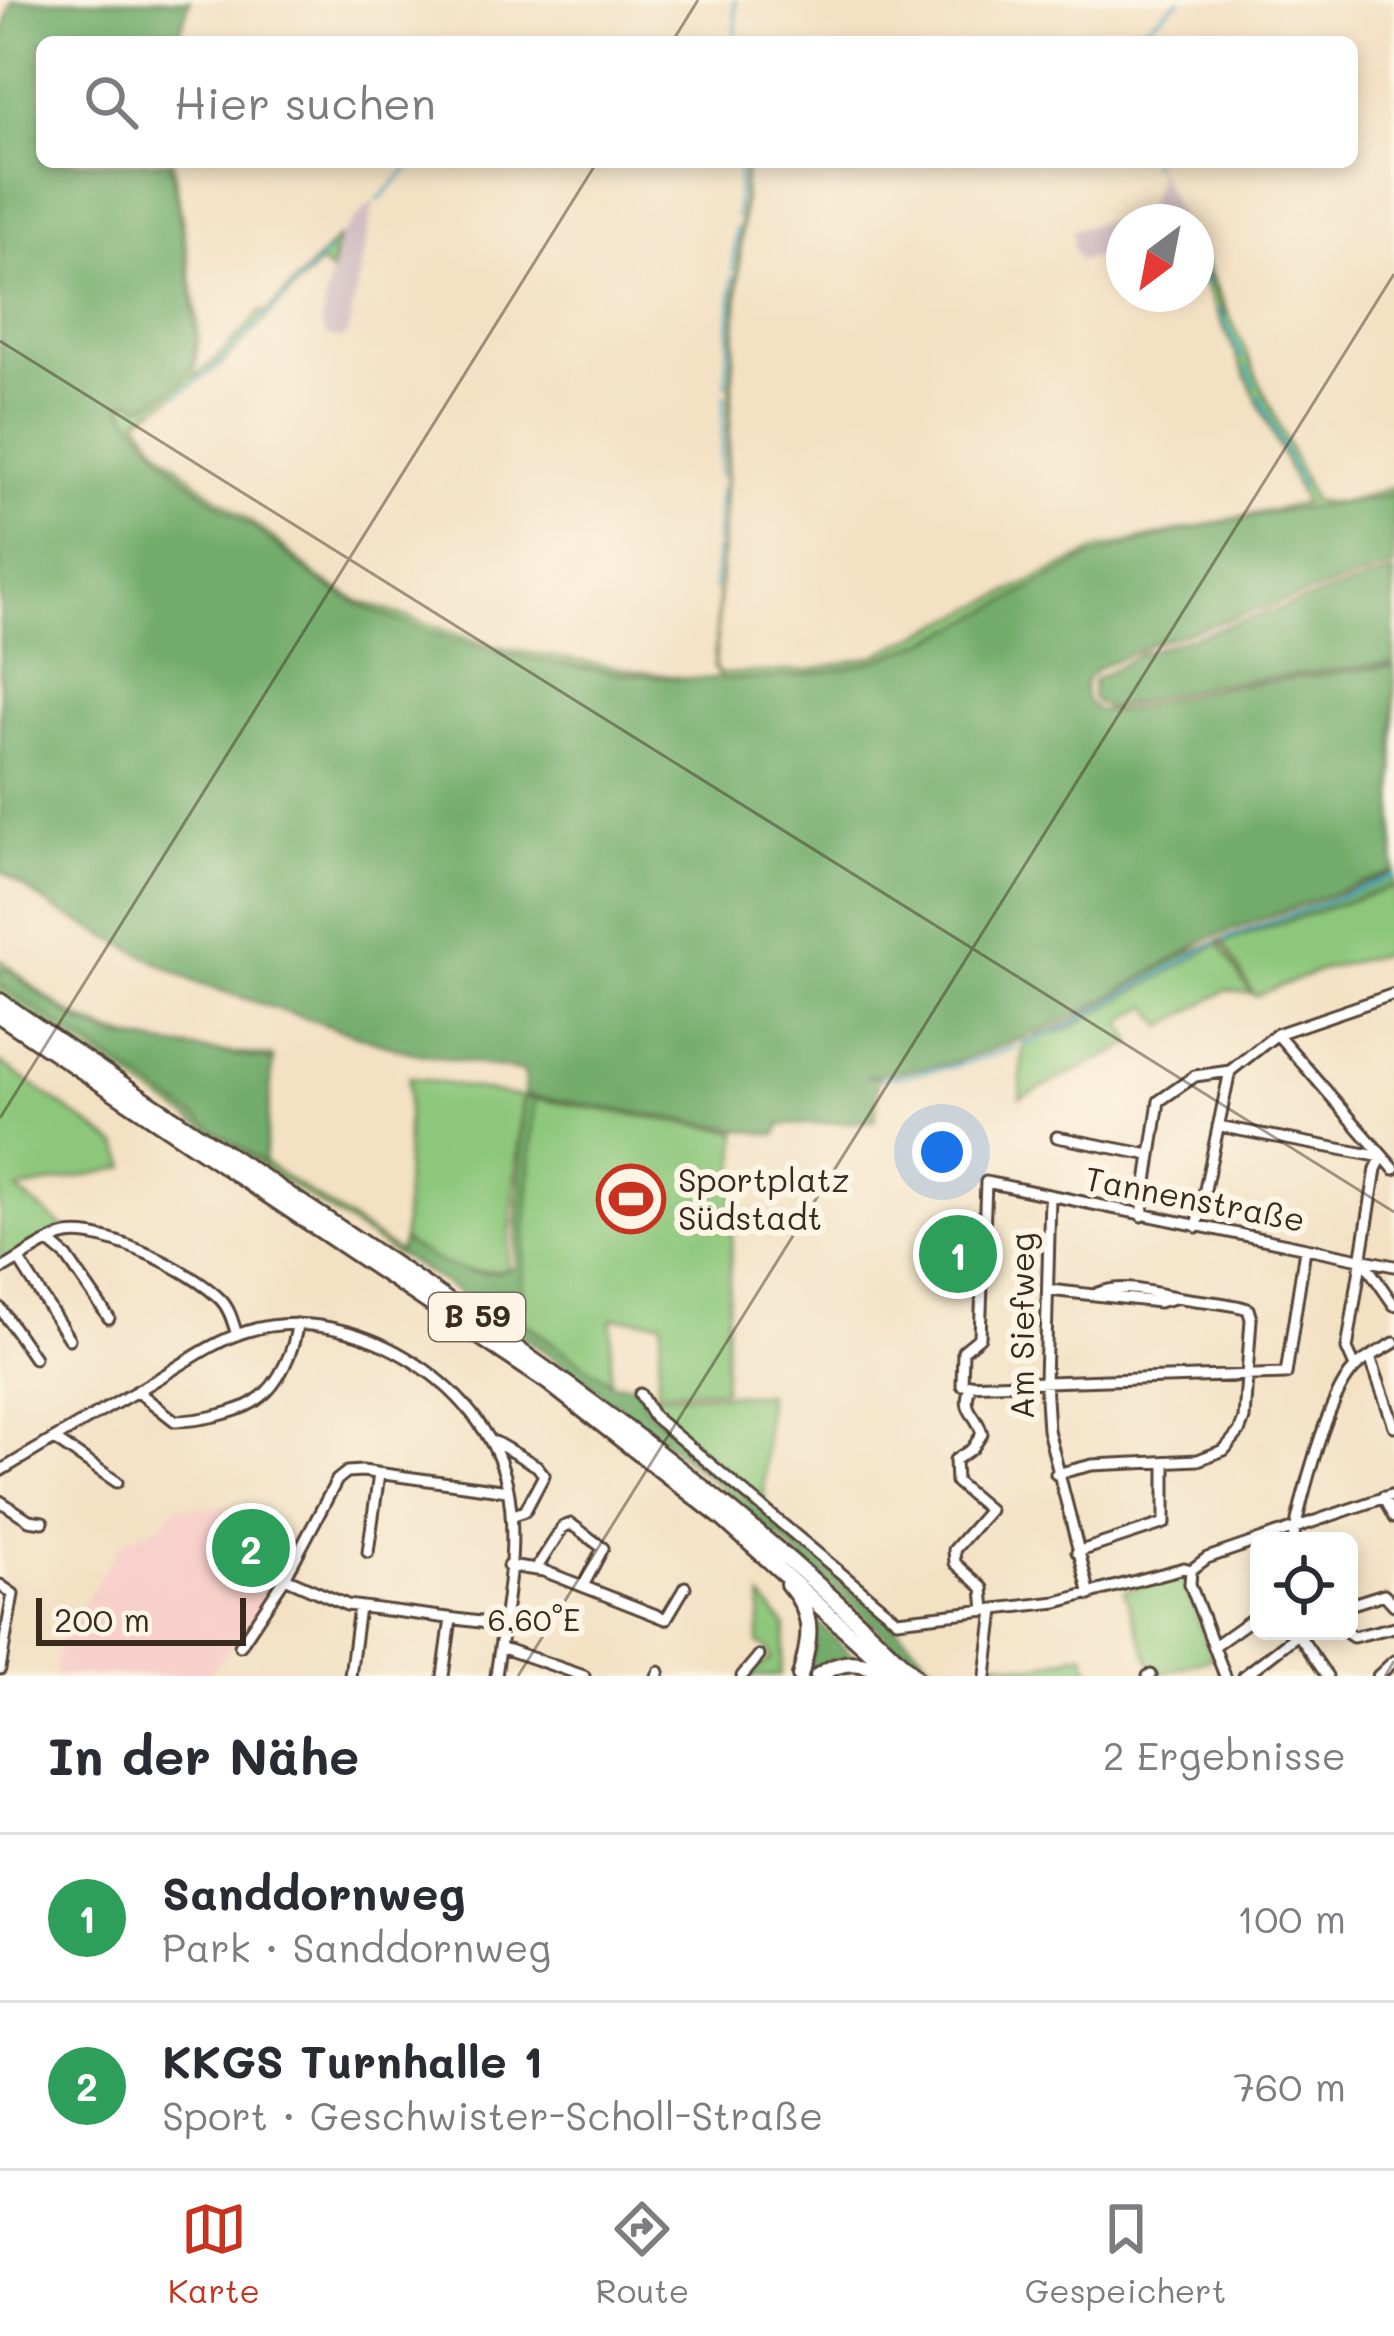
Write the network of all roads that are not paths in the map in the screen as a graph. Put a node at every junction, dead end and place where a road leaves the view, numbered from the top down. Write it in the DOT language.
graph roads {
  1 [pos="1394,994"];
  2 [pos="0,1001"];
  3 [pos="0,1016"];
  4 [pos="1277,1034"];
  5 [pos="1231,1071"];
  6 [pos="1218,1126"];
  7 [pos="1057,1137"];
  8 [pos="1150,1155"];
  9 [pos="1382,1157"];
  10 [pos="1394,1169"];
  11 [pos="1050,1197"];
  12 [pos="1142,1216"];
  13 [pos="1197,1227"];
  14 [pos="49,1242"];
  15 [pos="1305,1249"];
  16 [pos="1362,1259"];
  17 [pos="19,1260"];
  18 [pos="1394,1266"];
  19 [pos="0,1270"];
  20 [pos="1049,1290"];
  21 [pos="1394,1305"];
  22 [pos="0,1308"];
  23 [pos="109,1318"];
  24 [pos="297,1324"];
  25 [pos="237,1335"];
  26 [pos="69,1339"];
  27 [pos="1394,1343"];
  28 [pos="34,1358"];
  29 [pos="1370,1358"];
  30 [pos="1355,1367"];
  31 [pos="1246,1376"];
  32 [pos="1045,1382"];
  33 [pos="966,1385"];
  34 [pos="136,1391"];
  35 [pos="640,1394"];
  36 [pos="1394,1426"];
  37 [pos="54,1439"];
  38 [pos="490,1440"];
  39 [pos="1165,1462"];
  40 [pos="0,1471"];
  41 [pos="379,1474"];
  42 [pos="1056,1474"];
  43 [pos="117,1482"];
  44 [pos="508,1491"];
  45 [pos="1389,1496"];
  46 [pos="0,1501"];
  47 [pos="511,1516"];
  48 [pos="1394,1518"];
  49 [pos="43,1522"];
  50 [pos="1296,1526"];
  51 [pos="1295,1532"];
  52 [pos="744,1537"];
  53 [pos="368,1552"];
  54 [pos="1077,1552"];
  55 [pos="508,1566"];
  56 [pos="536,1569"];
  57 [pos="1191,1570"];
  58 [pos="285,1578"];
  59 [pos="0,1585"];
  60 [pos="583,1586"];
  61 [pos="686,1587"];
  62 [pos="1090,1595"];
  63 [pos="1358,1602"];
  64 [pos="1393,1602"];
  65 [pos="359,1607"];
  66 [pos="990,1611"];
  67 [pos="451,1619"];
  68 [pos="1250,1620"];
  69 [pos="503,1625"];
  70 [pos="1394,1627"];
  71 [pos="1358,1636"];
  72 [pos="1288,1640"];
  73 [pos="1302,1640"];
  74 [pos="240,1646"];
  75 [pos="1214,1646"];
  76 [pos="500,1647"];
  77 [pos="759,1656"];
  78 [pos="533,1659"];
  79 [pos="1394,1661"];
  80 [pos="0,1669"];
  81 [pos="1324,1671"];
  82 [pos="350,1676"];
  83 [pos="442,1676"];
  84 [pos="496,1676"];
  85 [pos="531,1676"];
  86 [pos="584,1676"];
  87 [pos="742,1676"];
  88 [pos="800,1676"];
  89 [pos="818,1676"];
  90 [pos="887,1676"];
  91 [pos="897,1676"];
  92 [pos="914,1676"];
  93 [pos="986,1676"];
  94 [pos="1225,1676"];
  95 [pos="1244,1676"];
  96 [pos="1308,1676"];
  97 [pos="1378,1676"];
  1 -- 4 [label="street"];
  2 -- 92 [label="highway, B 59"];
  3 -- 52 [label="highway, B 59"];
  4 -- 5 [label="street"];
  4 -- 9 [label="street"];
  5 -- 6 [label="street"];
  5 -- 8 [label="street"];
  6 -- 9 [label="street"];
  6 -- 13 [label="street"];
  7 -- 8 [label="street"];
  8 -- 12 [label="street"];
  9 -- 10 [label="street"];
  9 -- 16 [label="street"];
  11 -- 12 [label="street, Tannenstraße"];
  11 -- 20 [label="street, Am Siefweg"];
  11 -- 33 [label="street, Tannenstraße"];
  12 -- 13 [label="street, Tannenstraße"];
  13 -- 15 [label="street, Tannenstraße"];
  14 -- 17 [label="street"];
  14 -- 23 [label="street"];
  14 -- 25 [label="street"];
  15 -- 16 [label="street, Tannenstraße"];
  15 -- 31 [label="street"];
  16 -- 18 [label="street, Tannenstraße"];
  16 -- 21 [label="street"];
  16 -- 30 [label="street"];
  17 -- 19 [label="street"];
  17 -- 26 [label="street"];
  20 -- 31 [label="street"];
  20 -- 32 [label="street, Am Siefweg"];
  22 -- 28 [label="street"];
  24 -- 25 [label="street"];
  24 -- 34 [label="street"];
  24 -- 38 [label="street"];
  25 -- 34 [label="street"];
  27 -- 29 [label="street"];
  29 -- 30 [label="street"];
  29 -- 36 [label="street"];
  30 -- 50 [label="street"];
  31 -- 32 [label="street"];
  31 -- 39 [label="street"];
  32 -- 33 [label="street"];
  32 -- 42 [label="street, Am Siefweg"];
  33 -- 66 [label="street"];
  34 -- 37 [label="street"];
  35 -- 66 [label="street"];
  37 -- 40 [label="street"];
  37 -- 43 [label="street"];
  38 -- 44 [label="street"];
  38 -- 47 [label="street"];
  39 -- 42 [label="street"];
  39 -- 54 [label="street"];
  41 -- 44 [label="street"];
  41 -- 53 [label="street"];
  41 -- 58 [label="street"];
  42 -- 54 [label="street, Am Siefweg"];
  44 -- 47 [label="street"];
  45 -- 48 [label="street"];
  45 -- 50 [label="street"];
  46 -- 49 [label="street"];
  47 -- 55 [label="street"];
  50 -- 51 [label="street"];
  50 -- 57 [label="street"];
  52 -- 88 [label="highway"];
  52 -- 91 [label="highway, B 59"];
  54 -- 62 [label="street, Am Siefweg"];
  55 -- 56 [label="street"];
  55 -- 69 [label="street"];
  56 -- 60 [label="street"];
  56 -- 60 [label="street"];
  57 -- 62 [label="street"];
  57 -- 75 [label="street"];
  58 -- 65 [label="street"];
  58 -- 74 [label="street"];
  59 -- 80 [label="street"];
  60 -- 61 [label="street"];
  62 -- 66 [label="street"];
  63 -- 64 [label="street"];
  65 -- 67 [label="street"];
  65 -- 82 [label="street"];
  66 -- 93 [label="street"];
  67 -- 69 [label="street"];
  67 -- 83 [label="street"];
  68 -- 75 [label="street"];
  69 -- 76 [label="street"];
  70 -- 71 [label="street"];
  72 -- 95 [label="street"];
  73 -- 81 [label="street"];
  75 -- 94 [label="street"];
  76 -- 78 [label="street"];
  76 -- 84 [label="street"];
  77 -- 87 [label="street"];
  78 -- 85 [label="street"];
  78 -- 86 [label="street"];
  79 -- 97 [label="street"];
  81 -- 96 [label="street"];
  89 -- 90 [label="highway"];
}
